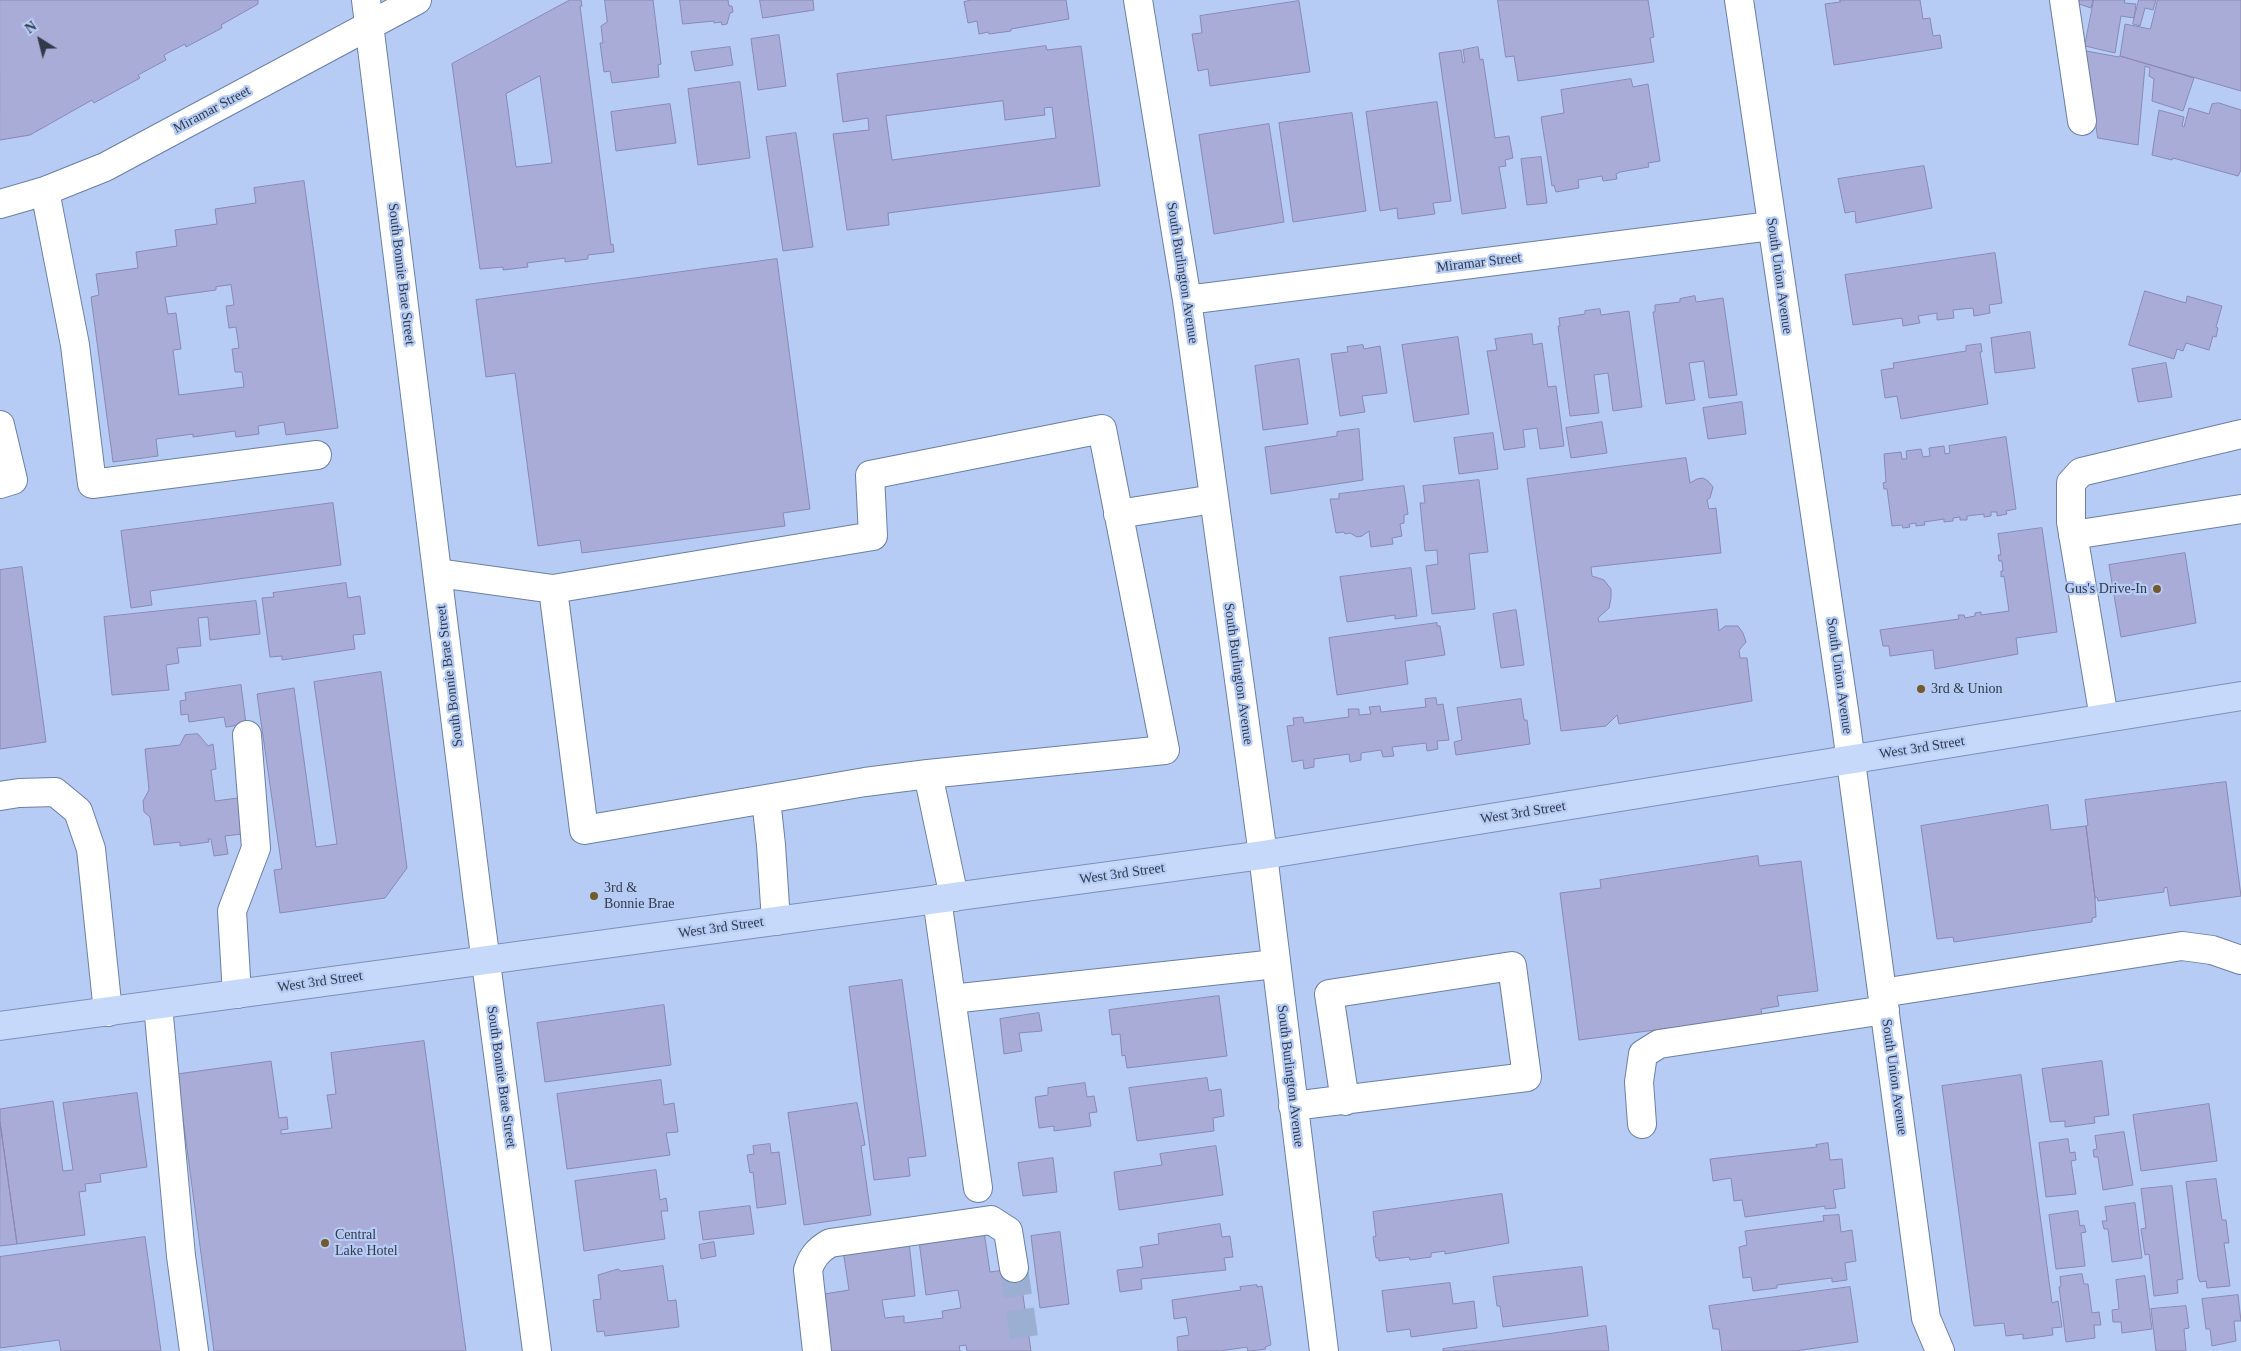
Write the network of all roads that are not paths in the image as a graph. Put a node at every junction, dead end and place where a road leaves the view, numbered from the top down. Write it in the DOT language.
graph roads {
  1 [pos="418,0"];
  2 [pos="1138,0"];
  3 [pos="1739,0"];
  4 [pos="2064,0"];
  5 [pos="368,13"];
  6 [pos="2082,121"];
  7 [pos="45,191"];
  8 [pos="0,204"];
  9 [pos="1772,226"];
  10 [pos="1187,300"];
  11 [pos="0,425"];
  12 [pos="2241,434"];
  13 [pos="317,455"];
  14 [pos="0,484"];
  15 [pos="1214,499"];
  16 [pos="2241,509"];
  17 [pos="1118,514"];
  18 [pos="2073,535"];
  19 [pos="438,573"];
  20 [pos="553,589"];
  21 [pos="2241,696"];
  22 [pos="2104,718"];
  23 [pos="247,735"];
  24 [pos="1851,760"];
  25 [pos="928,774"];
  26 [pos="0,796"];
  27 [pos="766,799"];
  28 [pos="1263,855"];
  29 [pos="945,898"];
  30 [pos="776,921"];
  31 [pos="485,960"];
  32 [pos="2241,960"];
  33 [pos="1276,964"];
  34 [pos="237,994"];
  35 [pos="951,999"];
  36 [pos="1884,1001"];
  37 [pos="158,1005"];
  38 [pos="108,1012"];
  39 [pos="0,1026"];
  40 [pos="1345,1101"];
  41 [pos="1293,1106"];
  42 [pos="1642,1124"];
  43 [pos="978,1188"];
  44 [pos="1014,1268"];
  45 [pos="194,1351"];
  46 [pos="537,1351"];
  47 [pos="817,1351"];
  48 [pos="1324,1351"];
  49 [pos="1940,1351"];
  1 -- 5 [label="street, Miramar Street"];
  2 -- 10 [label="street, South Burlington Avenue"];
  3 -- 9 [label="street, South Union Avenue"];
  4 -- 6 [label="street"];
  5 -- 7 [label="street, Miramar Street"];
  5 -- 19 [label="street, South Bonnie Brae Street"];
  7 -- 8 [label="street, Miramar Street"];
  7 -- 13 [label="street"];
  9 -- 10 [label="street, Miramar Street"];
  9 -- 24 [label="street, South Union Avenue"];
  10 -- 15 [label="street, South Burlington Avenue"];
  11 -- 14 [label="street"];
  12 -- 18 [label="street"];
  15 -- 17 [label="street"];
  15 -- 28 [label="street, South Burlington Avenue"];
  16 -- 18 [label="street"];
  17 -- 20 [label="street"];
  17 -- 25 [label="street"];
  18 -- 22 [label="street"];
  19 -- 20 [label="street"];
  19 -- 31 [label="street, South Bonnie Brae Street"];
  20 -- 27 [label="street"];
  21 -- 22 [label="main road, West 3rd Street"];
  22 -- 24 [label="main road, West 3rd Street"];
  23 -- 34 [label="street"];
  24 -- 28 [label="main road, West 3rd Street"];
  24 -- 36 [label="street, South Union Avenue"];
  25 -- 27 [label="street"];
  25 -- 29 [label="street"];
  26 -- 38 [label="street"];
  27 -- 30 [label="street"];
  28 -- 29 [label="main road, West 3rd Street"];
  28 -- 33 [label="street, South Burlington Avenue"];
  29 -- 30 [label="main road, West 3rd Street"];
  29 -- 35 [label="street"];
  30 -- 31 [label="main road, West 3rd Street"];
  31 -- 34 [label="main road, West 3rd Street"];
  31 -- 46 [label="street, South Bonnie Brae Street"];
  32 -- 36 [label="street"];
  33 -- 35 [label="street"];
  33 -- 41 [label="street, South Burlington Avenue"];
  34 -- 37 [label="main road, West 3rd Street"];
  35 -- 43 [label="street"];
  36 -- 42 [label="street"];
  36 -- 49 [label="street, South Union Avenue"];
  37 -- 38 [label="main road, West 3rd Street"];
  37 -- 45 [label="street"];
  38 -- 39 [label="main road, West 3rd Street"];
  40 -- 40 [label="street"];
  40 -- 41 [label="street"];
  41 -- 48 [label="street, South Burlington Avenue"];
  44 -- 47 [label="street"];
}
